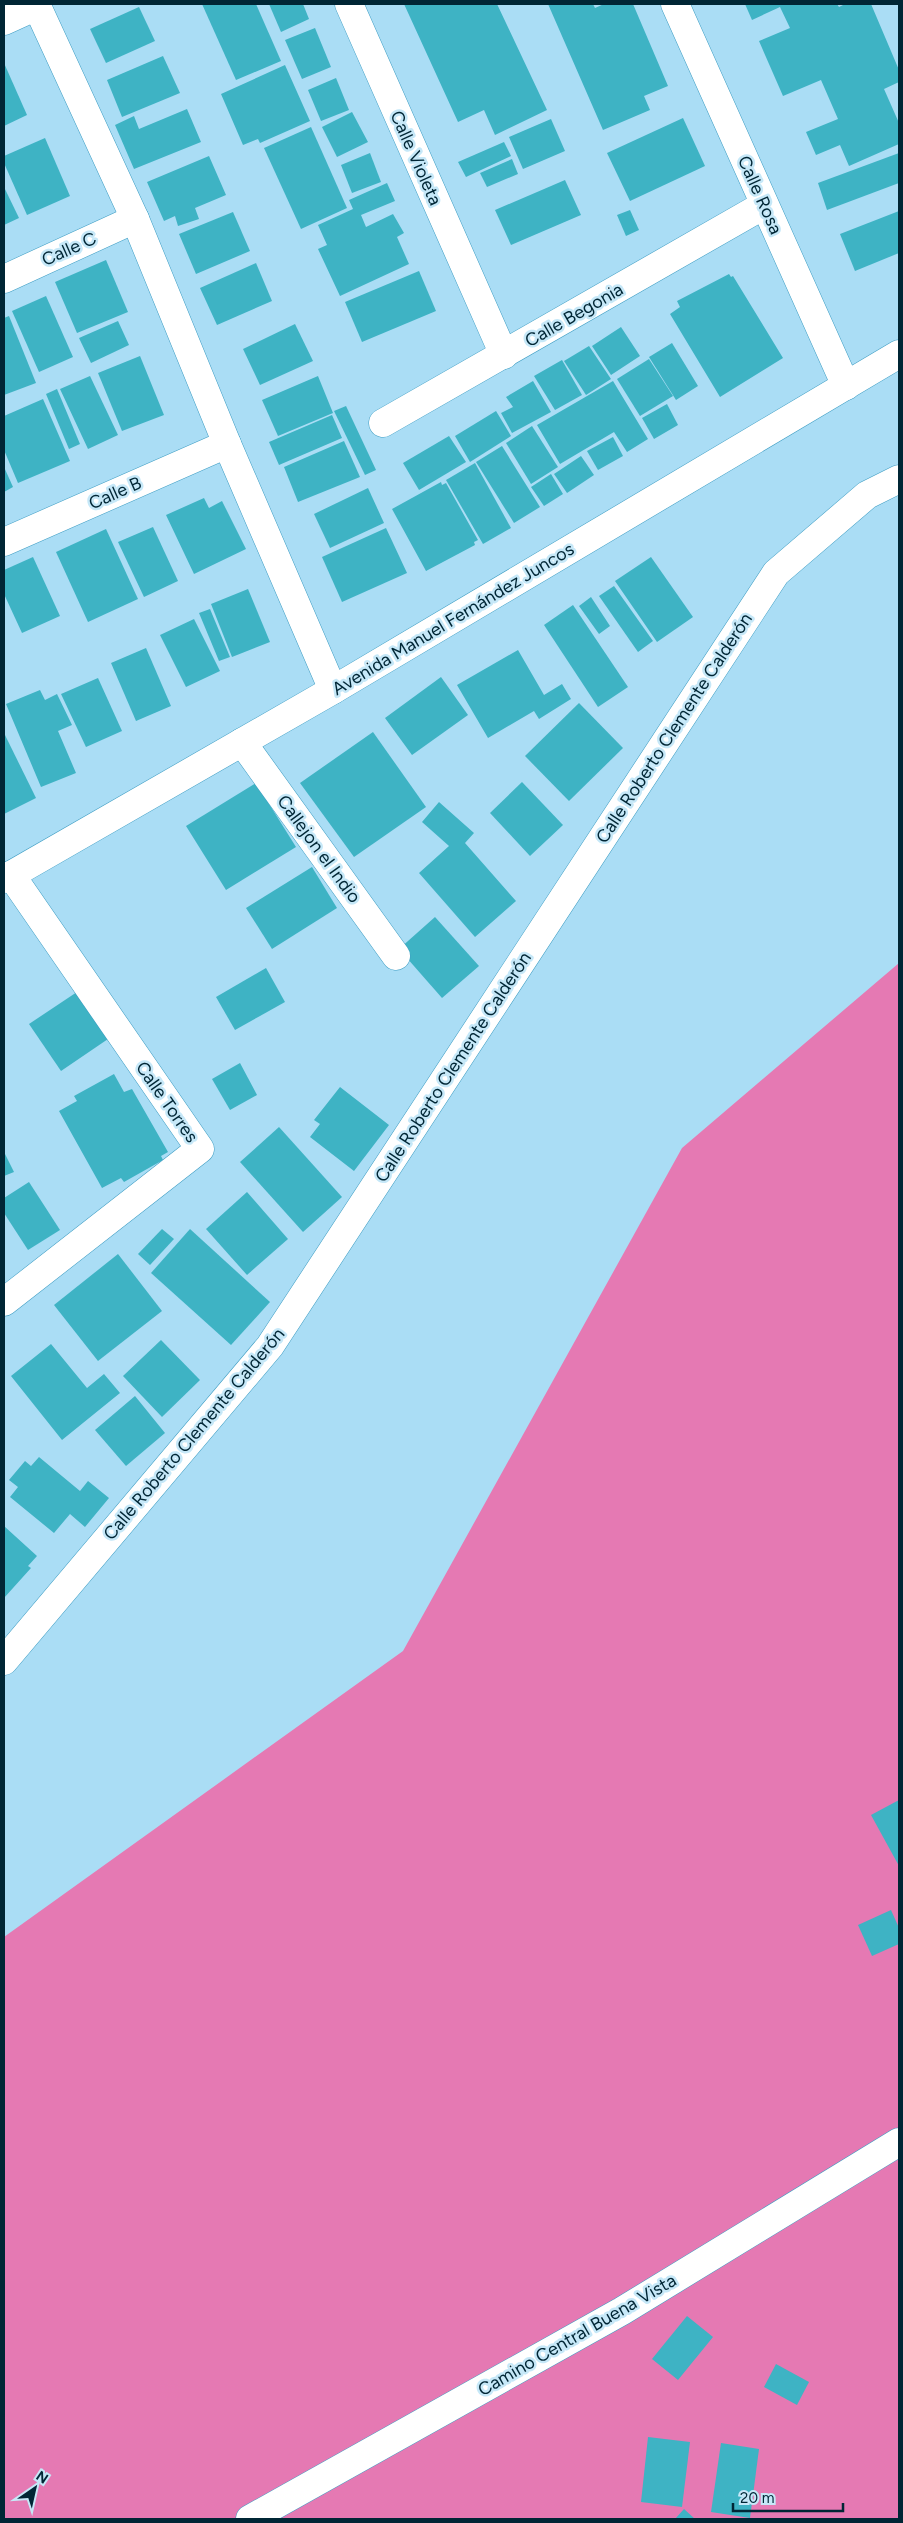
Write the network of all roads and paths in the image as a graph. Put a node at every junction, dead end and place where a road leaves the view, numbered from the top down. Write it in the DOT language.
graph roads {
  1 [pos="349,4"];
  2 [pos="675,4"];
  3 [pos="36,5"];
  4 [pos="4,21"];
  5 [pos="764,205"];
  6 [pos="134,220"];
  7 [pos="4,279"];
  8 [pos="899,354"];
  9 [pos="504,355"];
  10 [pos="846,386"];
  11 [pos="383,423"];
  12 [pos="227,444"];
  13 [pos="899,479"];
  14 [pos="4,542"];
  15 [pos="332,690"];
  16 [pos="242,742"];
  17 [pos="7,877"];
  18 [pos="396,956"];
  19 [pos="4,1302"];
  20 [pos="4,1661"];
  21 [pos="899,2142"];
  22 [pos="250,2519"];
  1 -- 9 [label="street, Calle Violeta"];
  2 -- 5 [label="street, Calle Rosa"];
  3 -- 4 [label="street"];
  3 -- 6 [label="street"];
  5 -- 9 [label="street, Calle Begonia"];
  5 -- 10 [label="street, Calle Rosa"];
  6 -- 7 [label="street, Calle C"];
  6 -- 12 [label="street"];
  8 -- 10 [label="street, Avenida Manuel Fernández Juncos"];
  9 -- 11 [label="street, Calle Begonia"];
  10 -- 15 [label="street, Avenida Manuel Fernández Juncos"];
  12 -- 14 [label="street, Calle B"];
  12 -- 15 [label="street"];
  13 -- 20 [label="street, Calle Roberto Clemente Calderón"];
  15 -- 16 [label="street, Avenida Manuel Fernández Juncos"];
  16 -- 17 [label="street, Avenida Manuel Fernández Juncos"];
  16 -- 18 [label="street, Callejon el Indio"];
  17 -- 19 [label="street, Calle Torres"];
  21 -- 22 [label="street, Camino Central Buena Vista"];
}
